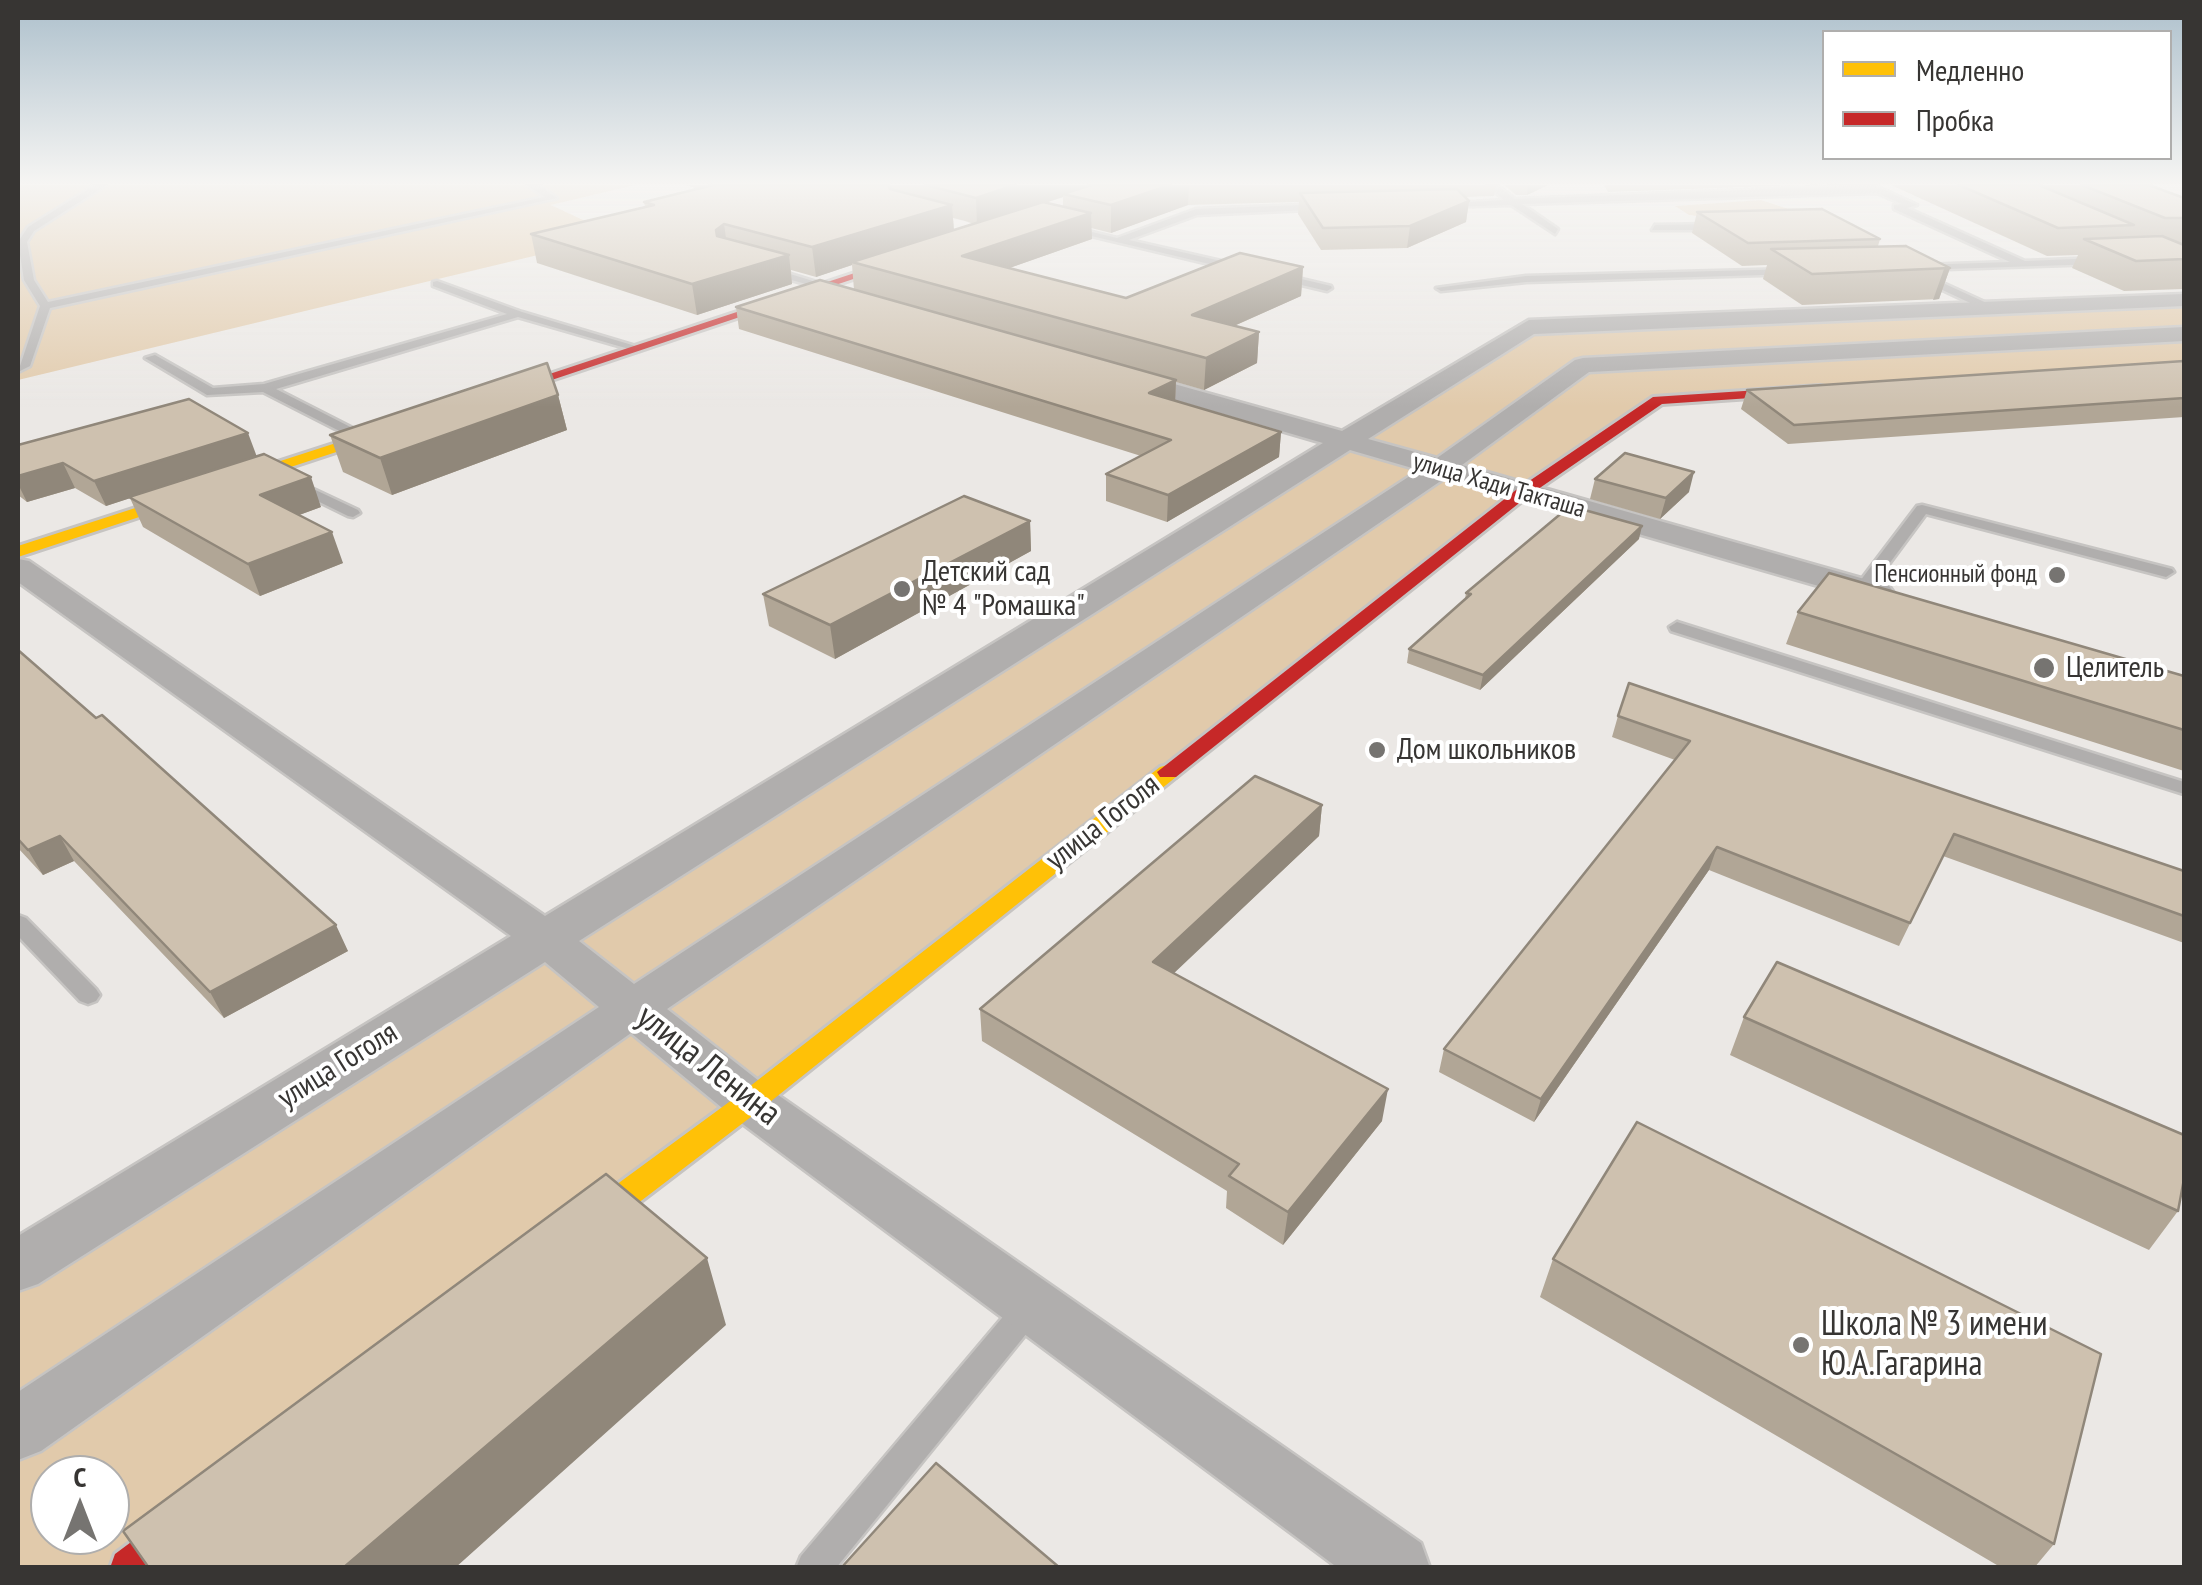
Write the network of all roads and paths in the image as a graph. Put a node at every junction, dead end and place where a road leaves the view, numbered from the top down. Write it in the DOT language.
graph roads {
  1 [pos="25,259"];
  2 [pos="266,259"];
  3 [pos="906,259"];
  4 [pos="1198,259"];
  5 [pos="2013,259"];
  6 [pos="2118,260"];
  7 [pos="2024,264"];
  8 [pos="759,268"];
  9 [pos="1251,271"];
  10 [pos="1805,272"];
  11 [pos="1270,275"];
  12 [pos="437,284"];
  13 [pos="819,288"];
  14 [pos="1327,288"];
  15 [pos="1441,288"];
  16 [pos="2184,300"];
  17 [pos="858,302"];
  18 [pos="44,306"];
  19 [pos="1987,308"];
  20 [pos="518,314"];
  21 [pos="2184,334"];
  22 [pos="636,348"];
  23 [pos="151,358"];
  24 [pos="18,369"];
  25 [pos="1102,371"];
  26 [pos="265,388"];
  27 [pos="1853,388"];
  28 [pos="466,404"];
  29 [pos="432,416"];
  30 [pos="362,439"];
  31 [pos="1345,441"];
  32 [pos="267,470"];
  33 [pos="1438,470"];
  34 [pos="1522,492"];
  35 [pos="353,513"];
  36 [pos="18,552"];
  37 [pos="18,568"];
  38 [pos="2166,572"];
  39 [pos="1864,588"];
  40 [pos="1901,600"];
  41 [pos="1678,627"];
  42 [pos="2184,788"];
  43 [pos="18,924"];
  44 [pos="544,937"];
  45 [pos="88,995"];
  46 [pos="634,1008"];
  47 [pos="750,1102"];
  48 [pos="543,1257"];
  49 [pos="18,1266"];
  50 [pos="1031,1305"];
  51 [pos="18,1429"];
  52 [pos="224,1496"];
  53 [pos="128,1568"];
  54 [pos="813,1568"];
  55 [pos="1396,1568"];
  1 -- 18 [label="lane"];
  2 -- 18 [label="lane"];
  3 -- 13 [label="street"];
  4 -- 9 [label="lane"];
  5 -- 7 [label="lane"];
  6 -- 7 [label="lane"];
  7 -- 19 [label="lane"];
  8 -- 13 [label="lane"];
  10 -- 15 [label="lane"];
  11 -- 14 [label="lane"];
  12 -- 20 [label="lane"];
  13 -- 17 [label="street"];
  13 -- 22 [label="street"];
  16 -- 19 [label="street, улица Гоголя"];
  18 -- 24 [label="lane"];
  19 -- 31 [label="street, улица Гоголя"];
  20 -- 22 [label="lane"];
  20 -- 26 [label="lane"];
  21 -- 33 [label="street"];
  22 -- 28 [label="street"];
  23 -- 26 [label="lane"];
  25 -- 31 [label="street, улица Хади Такташа"];
  26 -- 30 [label="lane"];
  27 -- 34 [label="street, улица Гоголя"];
  29 -- 30 [label="street"];
  30 -- 32 [label="street"];
  31 -- 33 [label="street, улица Хади Такташа"];
  31 -- 44 [label="street, улица Гоголя"];
  32 -- 35 [label="lane"];
  32 -- 36 [label="street"];
  33 -- 34 [label="street, улица Хади Такташа"];
  33 -- 46 [label="street"];
  34 -- 39 [label="street, улица Хади Такташа"];
  34 -- 47 [label="street, улица Гоголя"];
  37 -- 44 [label="street, улица Ленина"];
  38 -- 39 [label="lane"];
  39 -- 40 [label="street, улица Хади Такташа"];
  41 -- 42 [label="lane"];
  43 -- 45 [label="lane"];
  44 -- 46 [label="street, улица Ленина"];
  44 -- 49 [label="street, улица Гоголя"];
  46 -- 47 [label="street, улица Ленина"];
  46 -- 51 [label="street"];
  47 -- 48 [label="street, улица Гоголя"];
  47 -- 50 [label="street, улица Ленина"];
  50 -- 54 [label="lane"];
  50 -- 55 [label="street, улица Ленина"];
  52 -- 53 [label="street"];
}
